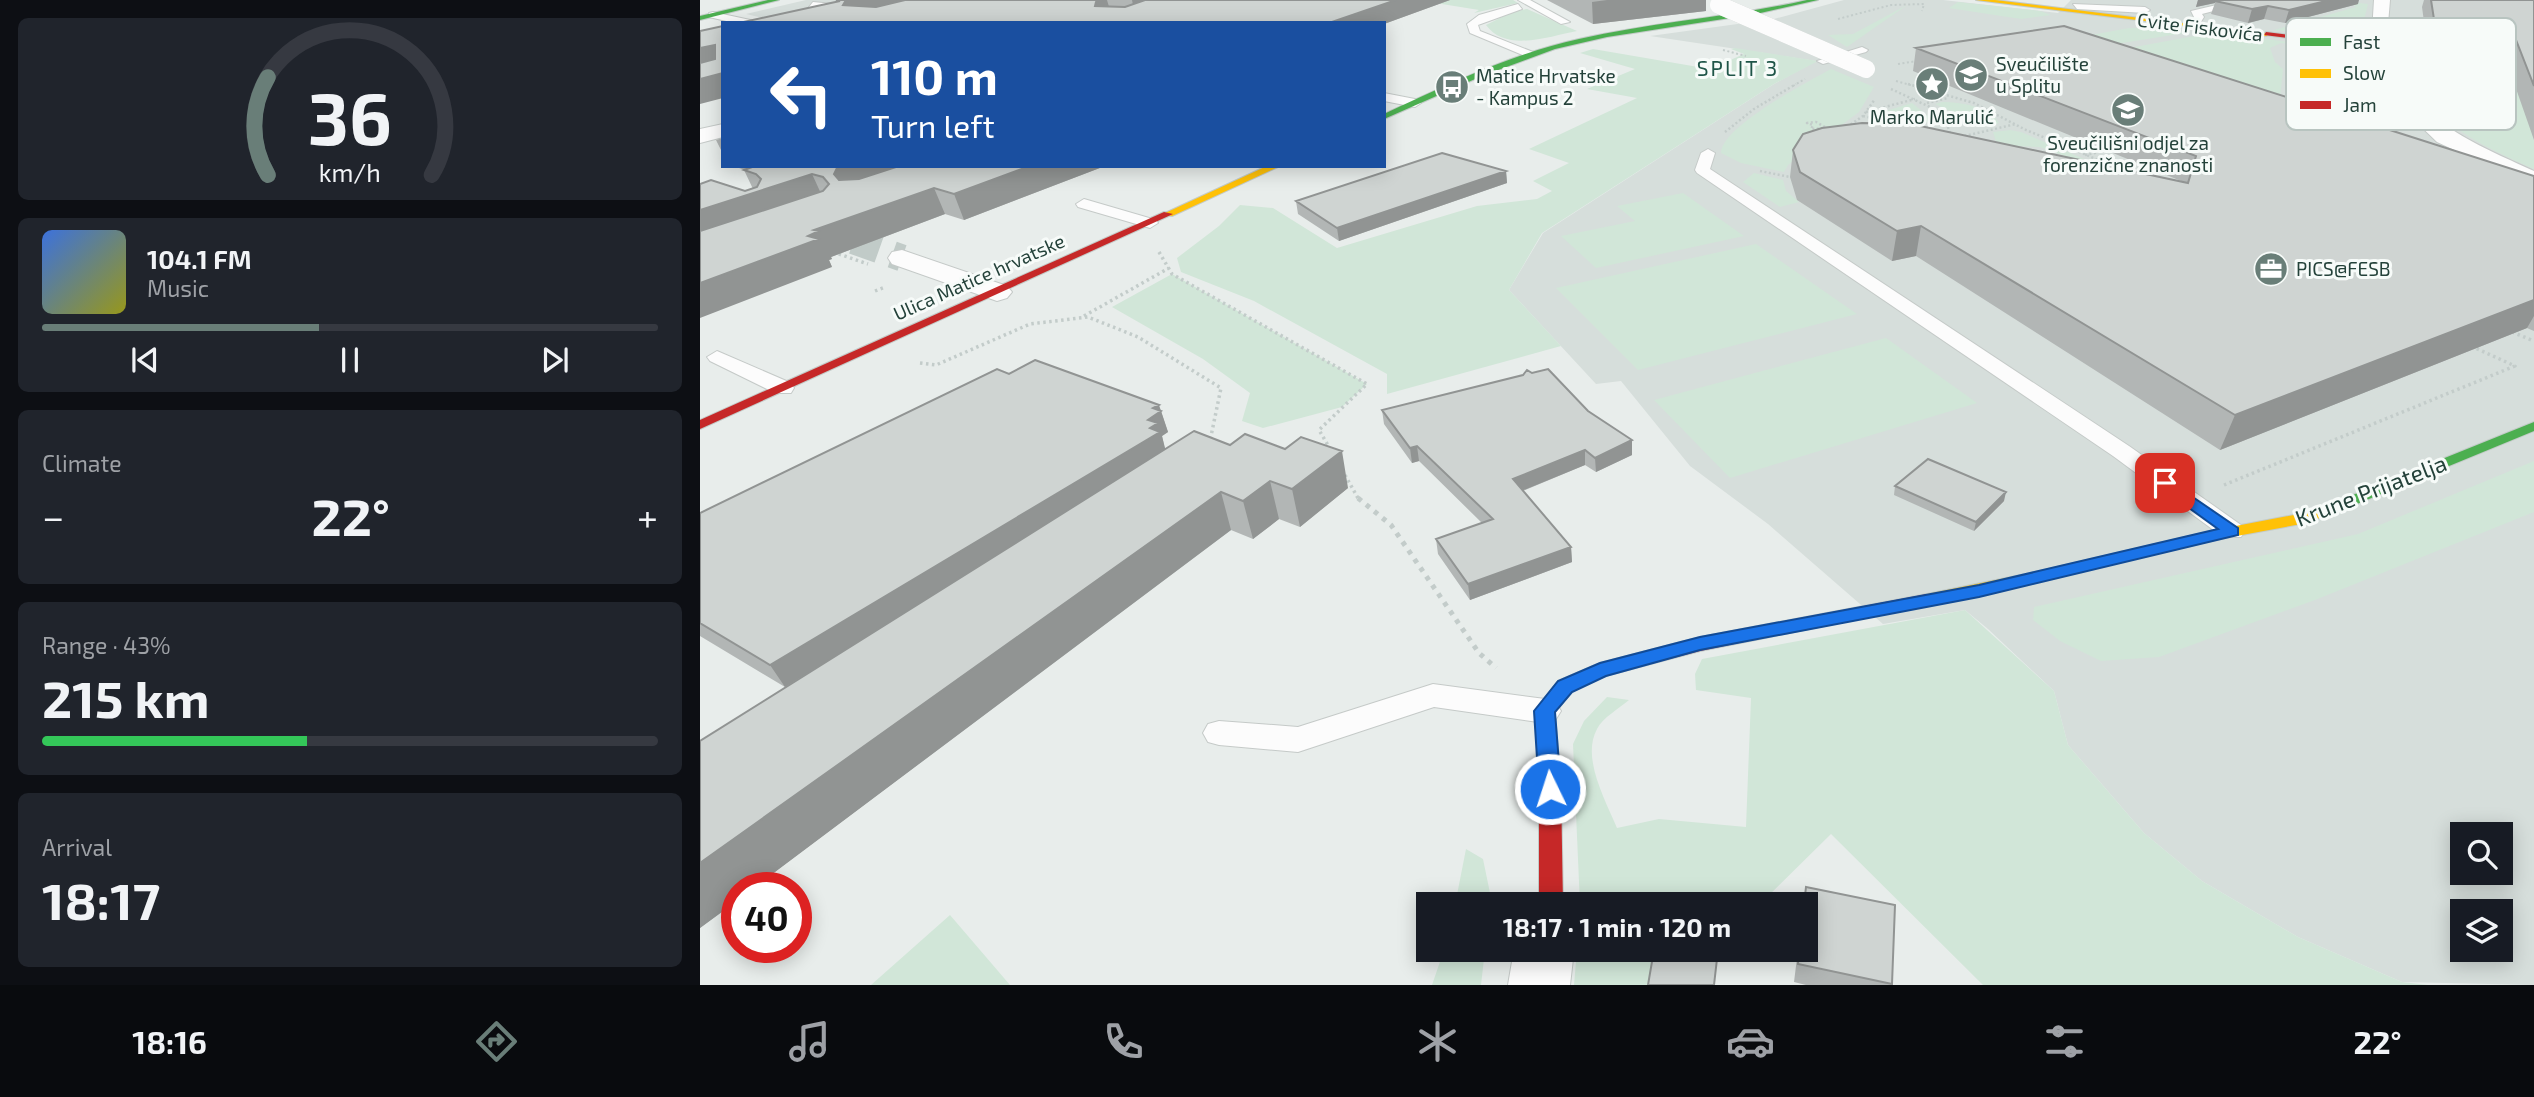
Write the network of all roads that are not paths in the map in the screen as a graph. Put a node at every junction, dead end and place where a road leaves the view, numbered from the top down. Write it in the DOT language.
graph roads {
  1 [pos="736,0"];
  2 [pos="776,0"];
  3 [pos="1815,0"];
  4 [pos="1979,0"];
  5 [pos="2251,0"];
  6 [pos="2382,0"];
  7 [pos="1712,3"];
  8 [pos="1520,4"];
  9 [pos="813,5"];
  10 [pos="2077,6"];
  11 [pos="2145,10"];
  12 [pos="703,14"];
  13 [pos="2381,18"];
  14 [pos="740,21"];
  15 [pos="791,21"];
  16 [pos="1565,22"];
  17 [pos="2193,26"];
  18 [pos="2286,40"];
  19 [pos="1862,50"];
  20 [pos="1529,54"];
  21 [pos="1826,63"];
  22 [pos="1866,69"];
  23 [pos="1386,97"];
  24 [pos="1415,103"];
  25 [pos="1386,116"];
  26 [pos="2437,130"];
  27 [pos="721,131"];
  28 [pos="700,136"];
  29 [pos="1708,153"];
  30 [pos="1271,168"];
  31 [pos="2534,180"];
  32 [pos="1084,204"];
  33 [pos="1150,223"];
  34 [pos="902,258"];
  35 [pos="997,292"];
  36 [pos="717,357"];
  37 [pos="783,388"];
  38 [pos="700,425"];
  39 [pos="2534,426"];
  40 [pos="2232,531"];
  41 [pos="1545,711"];
  42 [pos="1219,733"];
  43 [pos="1551,892"];
  44 [pos="1542,962"];
  45 [pos="1539,985"];
  1 -- 12 [label="street"];
  2 -- 12 [label="street"];
  3 -- 20 [label="street"];
  4 -- 10 [label="street, Cvite Fiskovića"];
  5 -- 17 [label="lane"];
  6 -- 13 [label="street"];
  7 -- 22 [label="street, bridge"];
  8 -- 16 [label="lane"];
  8 -- 20 [label="lane"];
  9 -- 15 [label="lane"];
  10 -- 11 [label="lane"];
  10 -- 17 [label="street, Cvite Fiskovića"];
  12 -- 14 [label="lane"];
  17 -- 18 [label="street, Cvite Fiskovića"];
  19 -- 21 [label="lane"];
  20 -- 24 [label="street"];
  23 -- 24 [label="lane"];
  24 -- 25 [label="street"];
  26 -- 31 [label="street"];
  27 -- 28 [label="street"];
  29 -- 40 [label="lane"];
  30 -- 33 [label="street, Ulica Matice hrvatske"];
  32 -- 33 [label="lane"];
  33 -- 35 [label="street, Ulica Matice hrvatske"];
  34 -- 35 [label="street"];
  35 -- 37 [label="street, Ulica Matice hrvatske"];
  36 -- 37 [label="lane"];
  37 -- 38 [label="street, Ulica Matice hrvatske"];
  39 -- 40 [label="street, Krune Prijatelja"];
  40 -- 41 [label="street, Krune Prijatelja"];
  41 -- 42 [label="lane"];
  41 -- 43 [label="street"];
  44 -- 45 [label="street"];
}
